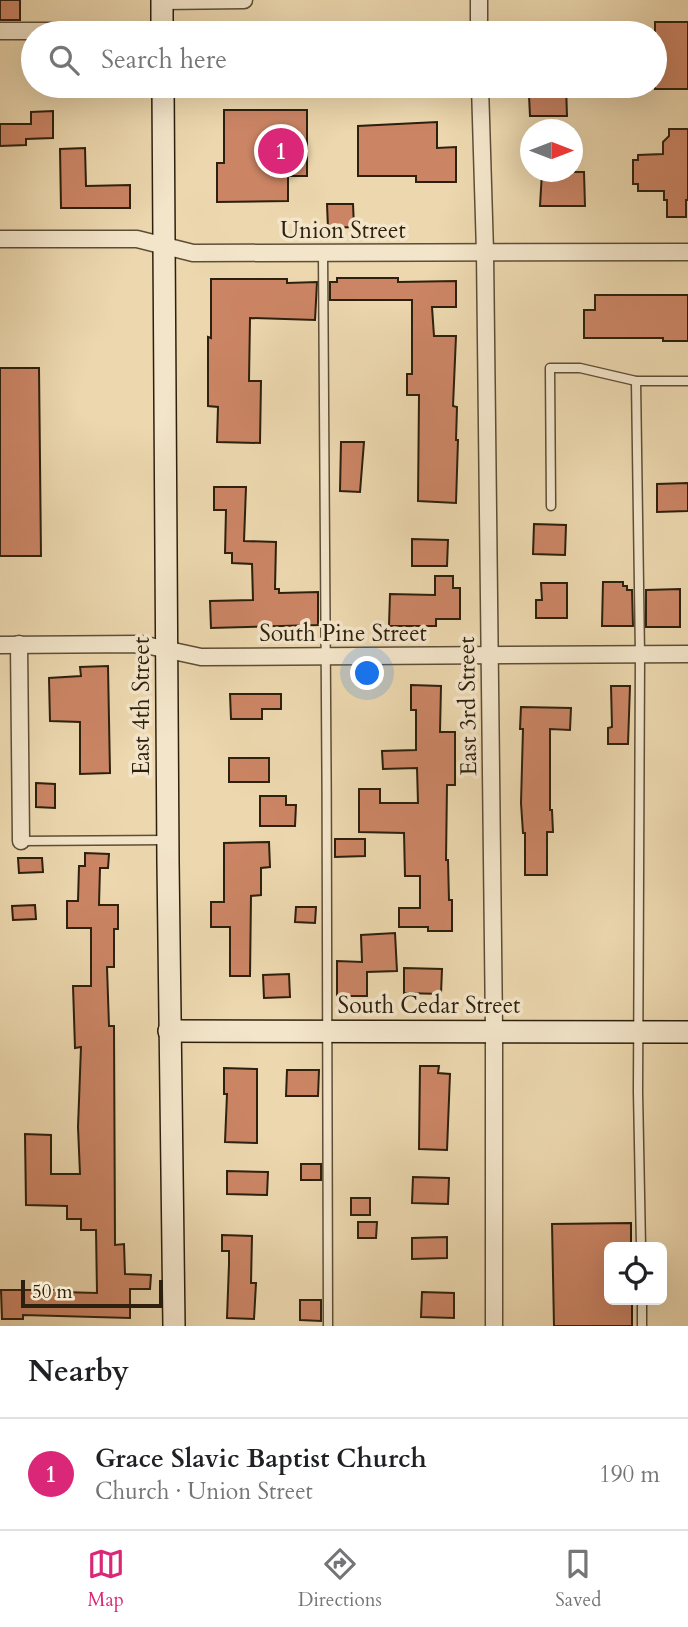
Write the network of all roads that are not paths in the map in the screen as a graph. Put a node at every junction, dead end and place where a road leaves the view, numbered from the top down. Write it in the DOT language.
graph roads {
  1 [pos="162,0"];
  2 [pos="244,0"];
  3 [pos="479,0"];
  4 [pos="162,21"];
  5 [pos="479,21"];
  6 [pos="0,31"];
  7 [pos="21,31"];
  8 [pos="163,98"];
  9 [pos="480,98"];
  10 [pos="0,239"];
  11 [pos="164,247"];
  12 [pos="485,252"];
  13 [pos="688,252"];
  14 [pos="323,253"];
  15 [pos="635,381"];
  16 [pos="688,381"];
  17 [pos="551,506"];
  18 [pos="19,644"];
  19 [pos="0,645"];
  20 [pos="167,650"];
  21 [pos="688,654"];
  22 [pos="327,655"];
  23 [pos="489,655"];
  24 [pos="640,655"];
  25 [pos="168,840"];
  26 [pos="21,841"];
  27 [pos="169,1031"];
  28 [pos="326,1031"];
  29 [pos="494,1031"];
  30 [pos="639,1032"];
  31 [pos="688,1032"];
  32 [pos="641,1242"];
  33 [pos="642,1305"];
  34 [pos="174,1326"];
  35 [pos="328,1326"];
  36 [pos="494,1326"];
  37 [pos="642,1326"];
  1 -- 2 [label="street"];
  1 -- 4 [label="street"];
  3 -- 5 [label="street"];
  6 -- 7 [label="street"];
  8 -- 11 [label="street, East 4th Street"];
  9 -- 12 [label="street, East 3rd Street"];
  10 -- 11 [label="street, Union Street"];
  11 -- 14 [label="street, Union Street"];
  11 -- 20 [label="street, East 4th Street"];
  12 -- 13 [label="street, Union Street"];
  12 -- 14 [label="street, Union Street"];
  12 -- 23 [label="street, East 3rd Street"];
  14 -- 22 [label="lane"];
  15 -- 16 [label="lane"];
  15 -- 17 [label="lane"];
  15 -- 24 [label="lane"];
  18 -- 19 [label="street, South Pine Street"];
  18 -- 20 [label="street, South Pine Street"];
  18 -- 26 [label="street"];
  20 -- 22 [label="street, South Pine Street"];
  20 -- 25 [label="street, East 4th Street"];
  21 -- 24 [label="street, South Pine Street"];
  22 -- 23 [label="street, South Pine Street"];
  22 -- 28 [label="lane"];
  23 -- 24 [label="street, South Pine Street"];
  23 -- 29 [label="street, East 3rd Street"];
  24 -- 30 [label="lane"];
  25 -- 26 [label="lane"];
  25 -- 27 [label="street, East 4th Street"];
  27 -- 28 [label="street, South Cedar Street"];
  27 -- 34 [label="street, East 4th Street"];
  28 -- 29 [label="street, South Cedar Street"];
  28 -- 35 [label="lane"];
  29 -- 30 [label="street, South Cedar Street"];
  29 -- 36 [label="street, East 3rd Street"];
  30 -- 31 [label="street, South Cedar Street"];
  30 -- 32 [label="lane"];
  33 -- 37 [label="lane"];
}
